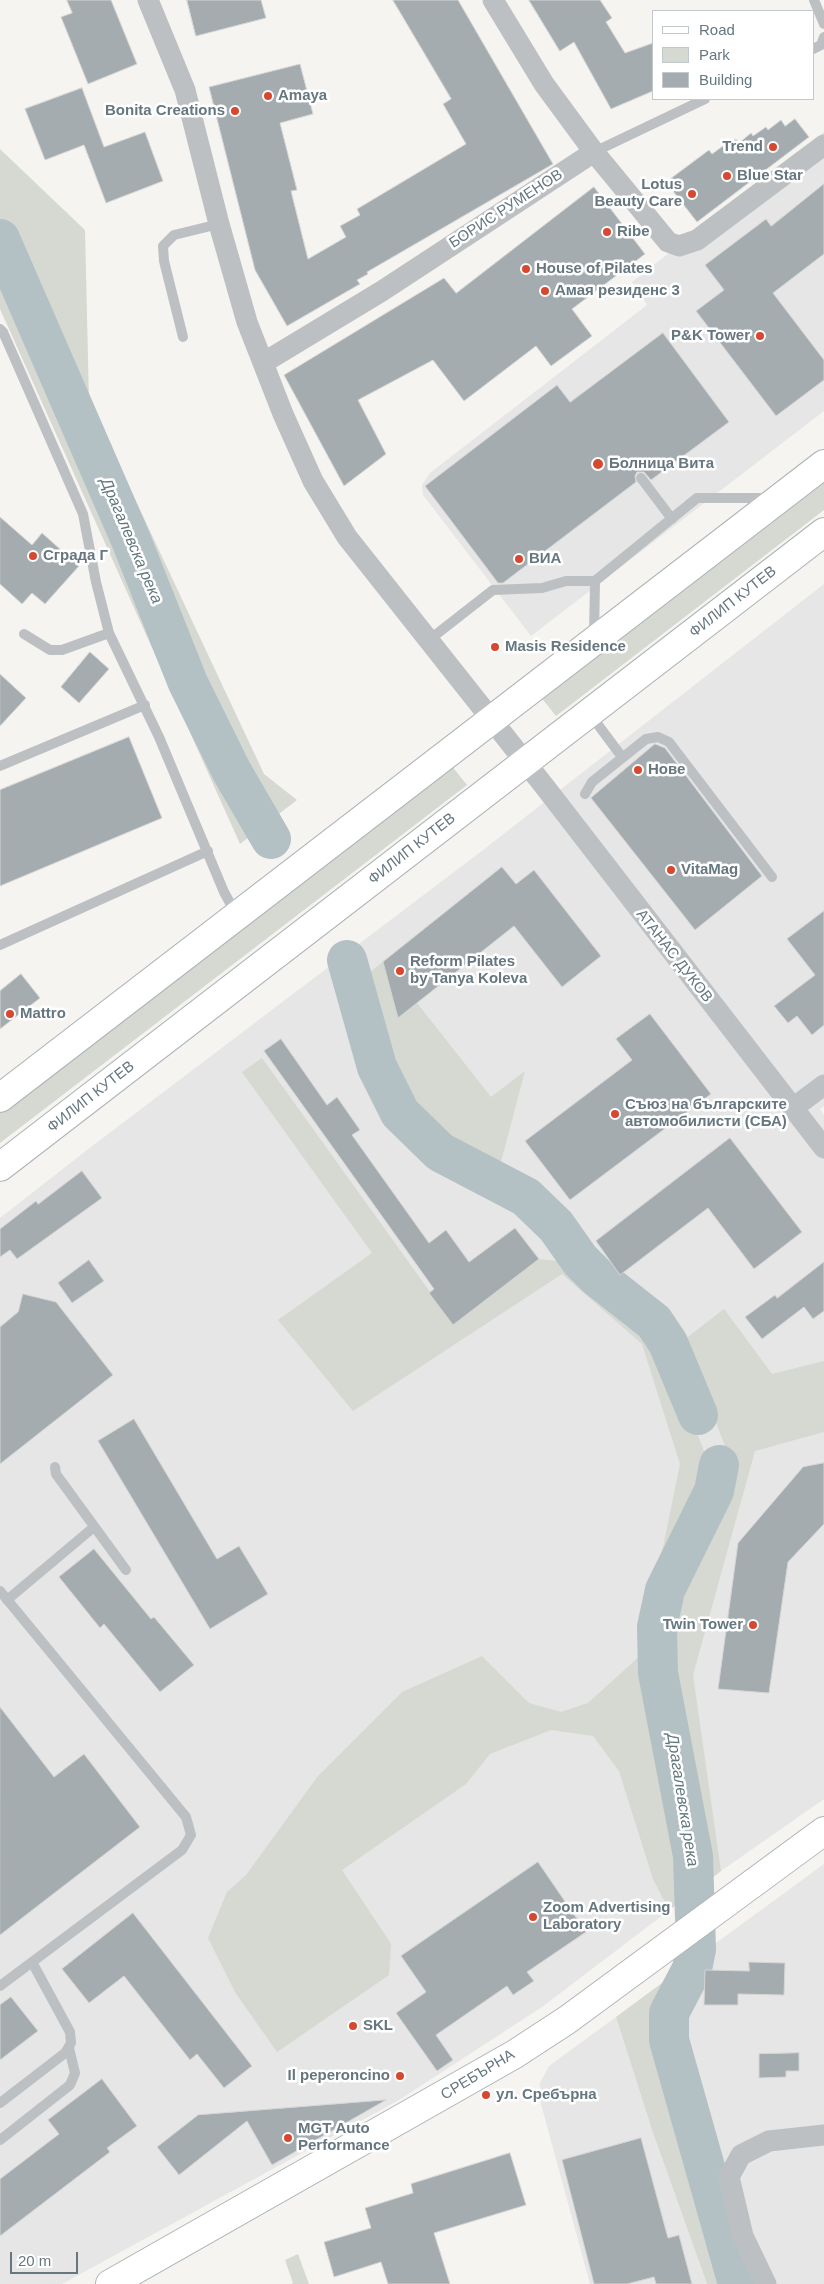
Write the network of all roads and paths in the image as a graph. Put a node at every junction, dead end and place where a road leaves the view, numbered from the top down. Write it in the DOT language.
graph roads {
  1 [pos="148,0"];
  2 [pos="493,0"];
  3 [pos="814,0"];
  4 [pos="824,24"];
  5 [pos="824,37"];
  6 [pos="814,48"];
  7 [pos="703,100"];
  8 [pos="824,145"];
  9 [pos="594,152"];
  10 [pos="219,224"];
  11 [pos="0,329"];
  12 [pos="183,337"];
  13 [pos="263,363"];
  14 [pos="824,464"];
  15 [pos="641,478"];
  16 [pos="780,498"];
  17 [pos="672,519"];
  18 [pos="824,532"];
  19 [pos="595,581"];
  20 [pos="110,633"];
  21 [pos="24,634"];
  22 [pos="429,640"];
  23 [pos="594,640"];
  24 [pos="144,705"];
  25 [pos="589,713"];
  26 [pos="491,720"];
  27 [pos="622,757"];
  28 [pos="525,762"];
  29 [pos="0,766"];
  30 [pos="585,794"];
  31 [pos="208,851"];
  32 [pos="772,876"];
  33 [pos="237,916"];
  34 [pos="0,946"];
  35 [pos="824,1085"];
  36 [pos="0,1098"];
  37 [pos="793,1108"];
  38 [pos="824,1148"];
  39 [pos="0,1167"];
  40 [pos="55,1467"];
  41 [pos="94,1527"];
  42 [pos="126,1570"];
  43 [pos="0,1591"];
  44 [pos="7,1600"];
  45 [pos="824,1831"];
  46 [pos="32,1962"];
  47 [pos="0,1986"];
  48 [pos="69,2048"];
  49 [pos="0,2103"];
  50 [pos="824,2134"];
  51 [pos="0,2140"];
  52 [pos="110,2284"];
  53 [pos="766,2284"];
  1 -- 10 [label="street"];
  2 -- 9 [label="street"];
  3 -- 4 [label="lane"];
  5 -- 6 [label="lane"];
  7 -- 9 [label="lane"];
  8 -- 9 [label="street"];
  9 -- 13 [label="street, БОРИС РУМЕНОВ"];
  10 -- 12 [label="lane"];
  10 -- 13 [label="street, АТАНАС ДУКОВ"];
  11 -- 20 [label="lane"];
  13 -- 22 [label="street, АТАНАС ДУКОВ"];
  14 -- 16 [label="main road"];
  15 -- 17 [label="lane"];
  16 -- 17 [label="lane"];
  16 -- 23 [label="main road"];
  17 -- 19 [label="lane"];
  18 -- 25 [label="main road, ФИЛИП КУТЕВ"];
  19 -- 22 [label="lane"];
  19 -- 23 [label="lane"];
  20 -- 21 [label="lane"];
  20 -- 24 [label="lane"];
  22 -- 26 [label="street, АТАНАС ДУКОВ"];
  23 -- 26 [label="main road"];
  24 -- 29 [label="lane"];
  24 -- 31 [label="lane"];
  25 -- 27 [label="lane"];
  25 -- 28 [label="main road, ФИЛИП КУТЕВ"];
  26 -- 28 [label="street, АТАНАС ДУКОВ"];
  26 -- 33 [label="main road"];
  27 -- 30 [label="lane"];
  27 -- 32 [label="lane"];
  28 -- 37 [label="street, АТАНАС ДУКОВ"];
  28 -- 39 [label="main road, ФИЛИП КУТЕВ"];
  31 -- 33 [label="lane"];
  31 -- 34 [label="lane"];
  33 -- 36 [label="main road"];
  35 -- 37 [label="street"];
  37 -- 38 [label="street, АТАНАС ДУКОВ"];
  40 -- 41 [label="lane"];
  41 -- 42 [label="lane"];
  41 -- 44 [label="lane"];
  43 -- 44 [label="lane"];
  44 -- 46 [label="lane"];
  45 -- 52 [label="main road, СРЕБЪРНА"];
  46 -- 47 [label="lane"];
  46 -- 48 [label="lane"];
  48 -- 49 [label="lane"];
  48 -- 51 [label="lane"];
  50 -- 53 [label="street"];
}
